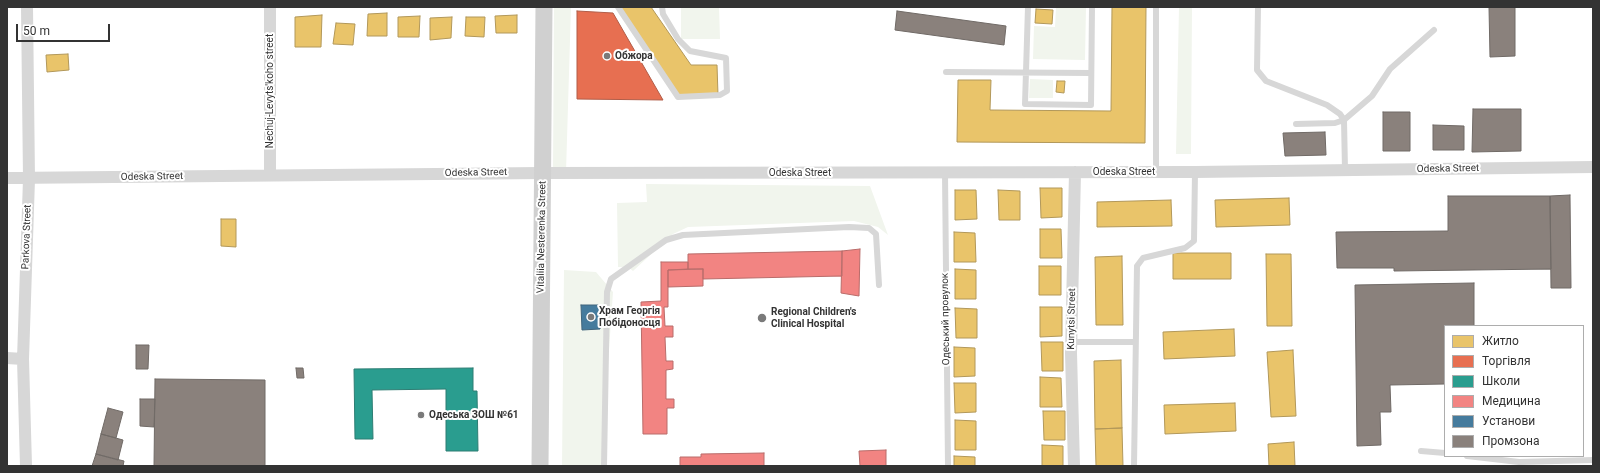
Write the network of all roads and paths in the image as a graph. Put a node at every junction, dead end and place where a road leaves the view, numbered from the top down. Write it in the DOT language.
graph roads {
  1 [pos="28,7"];
  2 [pos="270,7"];
  3 [pos="544,7"];
  4 [pos="618,7"];
  5 [pos="662,7"];
  6 [pos="1028,7"];
  7 [pos="1092,7"];
  8 [pos="1156,7"];
  9 [pos="1258,7"];
  10 [pos="1434,30"];
  11 [pos="946,72"];
  12 [pos="1026,72"];
  13 [pos="1091,73"];
  14 [pos="1344,120"];
  15 [pos="1296,124"];
  16 [pos="1593,166"];
  17 [pos="1345,170"];
  18 [pos="1075,172"];
  19 [pos="1156,172"];
  20 [pos="1195,172"];
  21 [pos="542,173"];
  22 [pos="945,173"];
  23 [pos="270,175"];
  24 [pos="7,178"];
  25 [pos="29,178"];
  26 [pos="879,285"];
  27 [pos="1072,342"];
  28 [pos="1134,342"];
  29 [pos="7,358"];
  30 [pos="23,359"];
  31 [pos="1421,451"];
  32 [pos="1444,453"];
  33 [pos="1476,457"];
  34 [pos="1593,460"];
  35 [pos="26,466"];
  36 [pos="540,466"];
  37 [pos="604,466"];
  38 [pos="948,466"];
  39 [pos="1074,466"];
  40 [pos="1134,466"];
  1 -- 25 [label="street, Parkova Street"];
  2 -- 23 [label="street, Nechuj-Levyts'koho street"];
  3 -- 21 [label="main road, Vitaliia Nesterenka Street"];
  4 -- 5 [label="lane"];
  6 -- 12 [label="lane"];
  7 -- 13 [label="lane"];
  8 -- 19 [label="lane"];
  9 -- 14 [label="lane"];
  10 -- 14 [label="lane"];
  11 -- 12 [label="lane"];
  12 -- 13 [label="lane"];
  12 -- 13 [label="lane"];
  14 -- 15 [label="lane"];
  14 -- 17 [label="lane"];
  16 -- 17 [label="street, Odeska Street"];
  17 -- 20 [label="street, Odeska Street"];
  18 -- 19 [label="street, Odeska Street"];
  18 -- 22 [label="street, Odeska Street"];
  18 -- 27 [label="street, Kunytsi Street"];
  19 -- 20 [label="street, Odeska Street"];
  20 -- 28 [label="lane"];
  21 -- 22 [label="street, Odeska Street"];
  21 -- 23 [label="street, Odeska Street"];
  21 -- 36 [label="main road, Vitaliia Nesterenka Street"];
  22 -- 38 [label="lane, Одеський провулок"];
  23 -- 25 [label="street, Odeska Street"];
  24 -- 25 [label="street, Odeska Street"];
  25 -- 30 [label="street, Parkova Street"];
  26 -- 37 [label="lane"];
  27 -- 28 [label="lane"];
  27 -- 39 [label="street, Kunytsi Street"];
  28 -- 40 [label="lane"];
  29 -- 30 [label="street"];
  30 -- 35 [label="street, Parkova Street"];
  31 -- 32 [label="lane"];
  33 -- 34 [label="lane"];
}
